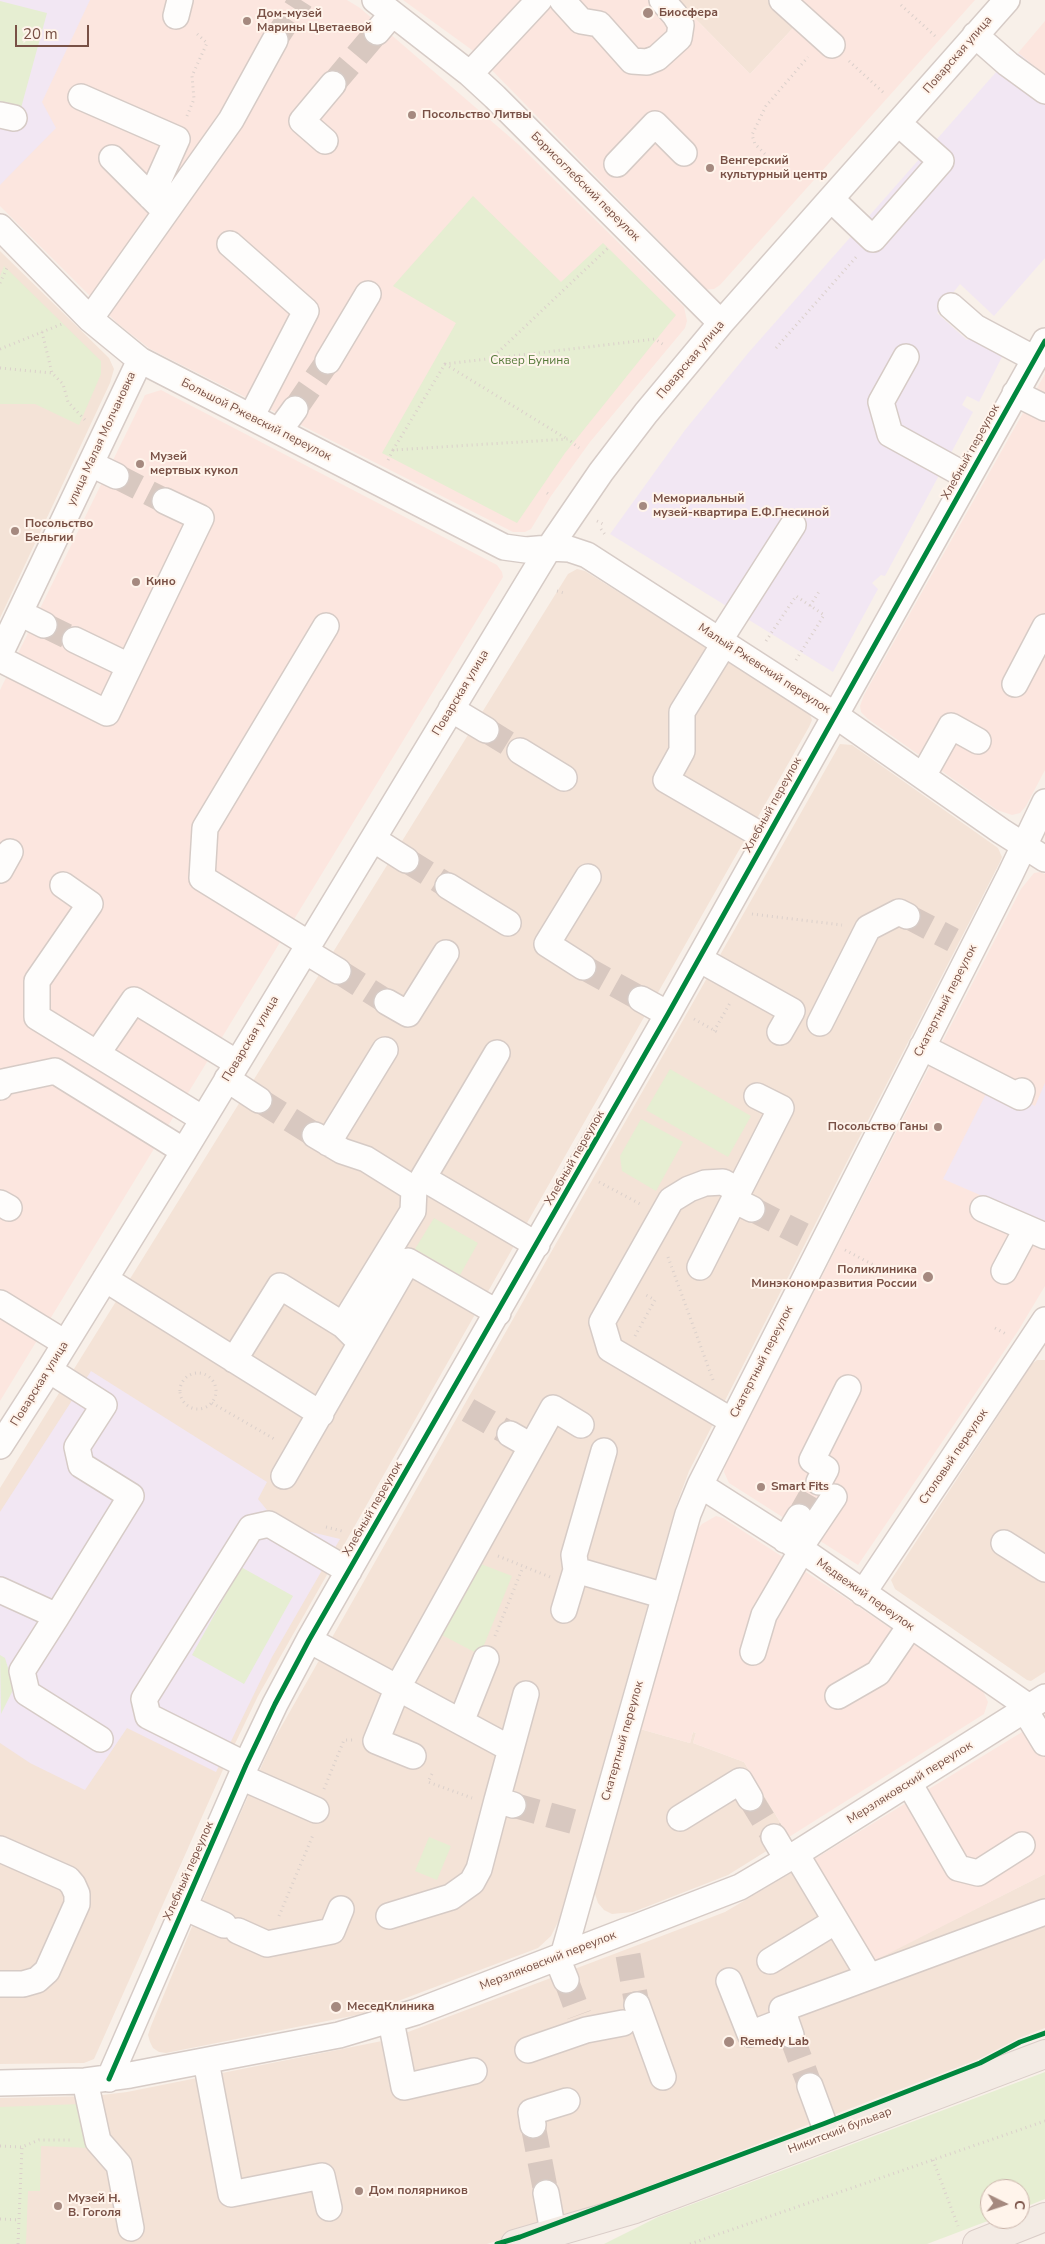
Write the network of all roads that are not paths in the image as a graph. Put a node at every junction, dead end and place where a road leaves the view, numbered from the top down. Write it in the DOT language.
graph roads {
  1 [pos="539,0"];
  2 [pos="562,0"];
  3 [pos="662,0"];
  4 [pos="782,0"];
  5 [pos="1007,0"];
  6 [pos="381,15"];
  7 [pos="975,35"];
  8 [pos="276,40"];
  9 [pos="835,48"];
  10 [pos="470,74"];
  11 [pos="333,84"];
  12 [pos="1045,91"];
  13 [pos="81,97"];
  14 [pos="898,123"];
  15 [pos="325,141"];
  16 [pos="684,153"];
  17 [pos="112,158"];
  18 [pos="590,193"];
  19 [pos="831,198"];
  20 [pos="159,204"];
  21 [pos="0,228"];
  22 [pos="230,244"];
  23 [pos="368,294"];
  24 [pos="951,306"];
  25 [pos="78,320"];
  26 [pos="721,323"];
  27 [pos="1040,350"];
  28 [pos="906,358"];
  29 [pos="140,360"];
  30 [pos="328,362"];
  31 [pos="1016,393"];
  32 [pos="295,408"];
  33 [pos="1045,408"];
  34 [pos="251,417"];
  35 [pos="279,431"];
  36 [pos="90,464"];
  37 [pos="116,476"];
  38 [pos="968,477"];
  39 [pos="165,501"];
  40 [pos="793,525"];
  41 [pos="549,548"];
  42 [pos="20,613"];
  43 [pos="44,624"];
  44 [pos="326,626"];
  45 [pos="1045,627"];
  46 [pos="75,640"];
  47 [pos="722,642"];
  48 [pos="2,646"];
  49 [pos="129,666"];
  50 [pos="1015,684"];
  51 [pos="451,709"];
  52 [pos="835,715"];
  53 [pos="486,730"];
  54 [pos="978,741"];
  55 [pos="520,751"];
  56 [pos="923,776"];
  57 [pos="564,778"];
  58 [pos="1045,802"];
  59 [pos="766,838"];
  60 [pos="373,839"];
  61 [pos="1024,846"];
  62 [pos="1045,859"];
  63 [pos="406,860"];
  64 [pos="588,877"];
  65 [pos="63,885"];
  66 [pos="448,886"];
  67 [pos="908,916"];
  68 [pos="508,923"];
  69 [pos="307,948"];
  70 [pos="446,953"];
  71 [pos="699,959"];
  72 [pos="583,967"];
  73 [pos="338,971"];
  74 [pos="641,999"];
  75 [pos="387,1002"];
  76 [pos="680,1016"];
  77 [pos="820,1022"];
  78 [pos="780,1032"];
  79 [pos="922,1047"];
  80 [pos="385,1050"];
  81 [pos="497,1052"];
  82 [pos="97,1054"];
  83 [pos="232,1071"];
  84 [pos="0,1087"];
  85 [pos="1022,1091"];
  86 [pos="757,1096"];
  87 [pos="259,1100"];
  88 [pos="203,1119"];
  89 [pos="184,1151"];
  90 [pos="742,1200"];
  91 [pos="983,1209"];
  92 [pos="1036,1232"];
  93 [pos="537,1245"];
  94 [pos="700,1267"];
  95 [pos="1004,1271"];
  96 [pos="105,1279"];
  97 [pos="0,1303"];
  98 [pos="498,1313"];
  99 [pos="343,1325"];
  100 [pos="1043,1329"];
  101 [pos="361,1343"];
  102 [pos="65,1344"];
  103 [pos="234,1360"];
  104 [pos="50,1370"];
  105 [pos="848,1388"];
  106 [pos="321,1414"];
  107 [pos="732,1421"];
  108 [pos="581,1425"];
  109 [pos="510,1434"];
  110 [pos="0,1446"];
  111 [pos="531,1446"];
  112 [pos="604,1451"];
  113 [pos="284,1476"];
  114 [pos="700,1485"];
  115 [pos="798,1517"];
  116 [pos="1004,1542"];
  117 [pos="795,1546"];
  118 [pos="1045,1569"];
  119 [pos="349,1571"];
  120 [pos="574,1577"];
  121 [pos="0,1590"];
  122 [pos="863,1593"];
  123 [pos="665,1596"];
  124 [pos="564,1610"];
  125 [pos="57,1616"];
  126 [pos="910,1626"];
  127 [pos="309,1640"];
  128 [pos="753,1652"];
  129 [pos="486,1659"];
  130 [pos="398,1687"];
  131 [pos="526,1694"];
  132 [pos="838,1696"];
  133 [pos="1033,1704"];
  134 [pos="461,1722"];
  135 [pos="100,1739"];
  136 [pos="1045,1742"];
  137 [pos="511,1749"];
  138 [pos="413,1756"];
  139 [pos="244,1771"];
  140 [pos="909,1783"];
  141 [pos="750,1798"];
  142 [pos="316,1810"];
  143 [pos="680,1818"];
  144 [pos="774,1837"];
  145 [pos="1022,1845"];
  146 [pos="0,1849"];
  147 [pos="792,1857"];
  148 [pos="184,1907"];
  149 [pos="341,1909"];
  150 [pos="1045,1912"];
  151 [pos="389,1916"];
  152 [pos="836,1920"];
  153 [pos="770,1961"];
  154 [pos="562,1964"];
  155 [pos="869,1976"];
  156 [pos="729,1981"];
  157 [pos="0,1984"];
  158 [pos="391,2021"];
  159 [pos="528,2050"];
  160 [pos="1045,2054"];
  161 [pos="206,2061"];
  162 [pos="474,2071"];
  163 [pos="663,2077"];
  164 [pos="97,2080"];
  165 [pos="0,2083"];
  166 [pos="810,2086"];
  167 [pos="567,2101"];
  168 [pos="534,2125"];
  169 [pos="828,2135"];
  170 [pos="546,2192"];
  171 [pos="329,2208"];
  172 [pos="1045,2217"];
  173 [pos="131,2228"];
  174 [pos="559,2238"];
  175 [pos="968,2238"];
  176 [pos="1006,2239"];
  177 [pos="514,2244"];
  1 -- 10 [label="street"];
  2 -- 3 [label="street"];
  4 -- 9 [label="street"];
  5 -- 7 [label="street, Поварская улица"];
  6 -- 10 [label="street, Борисоглебский переулок"];
  7 -- 12 [label="street"];
  7 -- 14 [label="street, Поварская улица"];
  8 -- 20 [label="street"];
  10 -- 18 [label="street, Борисоглебский переулок"];
  11 -- 15 [label="street"];
  13 -- 20 [label="street"];
  14 -- 19 [label="street, Поварская улица"];
  14 -- 19 [label="street"];
  16 -- 18 [label="street"];
  17 -- 20 [label="street"];
  18 -- 26 [label="street, Борисоглебский переулок"];
  19 -- 26 [label="street, Поварская улица"];
  20 -- 25 [label="street"];
  21 -- 25 [label="street, Большой Ржевский переулок"];
  22 -- 34 [label="street"];
  23 -- 30 [label="street"];
  24 -- 27 [label="street"];
  25 -- 29 [label="street, Большой Ржевский переулок"];
  26 -- 41 [label="street, Поварская улица"];
  27 -- 31 [label="street, Хлебный переулок"];
  28 -- 38 [label="street"];
  29 -- 34 [label="street, Большой Ржевский переулок"];
  29 -- 36 [label="street, улица Малая Молчановка"];
  31 -- 33 [label="street"];
  31 -- 38 [label="street, Хлебный переулок"];
  32 -- 35 [label="street"];
  34 -- 35 [label="street, Большой Ржевский переулок"];
  35 -- 41 [label="street, Большой Ржевский переулок"];
  36 -- 37 [label="street"];
  36 -- 42 [label="street, улица Малая Молчановка"];
  38 -- 52 [label="street, Хлебный переулок"];
  39 -- 49 [label="street"];
  40 -- 47 [label="street"];
  41 -- 47 [label="street, Малый Ржевский переулок"];
  41 -- 51 [label="street, Поварская улица"];
  42 -- 43 [label="street"];
  42 -- 48 [label="street, улица Малая Молчановка"];
  44 -- 69 [label="street"];
  45 -- 50 [label="street"];
  46 -- 49 [label="street"];
  47 -- 52 [label="street, Малый Ржевский переулок"];
  47 -- 59 [label="street"];
  48 -- 49 [label="street"];
  51 -- 53 [label="street"];
  51 -- 60 [label="street, Поварская улица"];
  52 -- 56 [label="street, Малый Ржевский переулок"];
  52 -- 59 [label="street, Хлебный переулок"];
  54 -- 56 [label="street"];
  55 -- 57 [label="street"];
  56 -- 61 [label="street, Малый Ржевский переулок"];
  58 -- 61 [label="street, Скатертный переулок"];
  59 -- 71 [label="street, Хлебный переулок"];
  60 -- 63 [label="street"];
  60 -- 69 [label="street, Поварская улица"];
  61 -- 62 [label="street, Малый Ржевский переулок"];
  61 -- 79 [label="street, Скатертный переулок"];
  64 -- 72 [label="street"];
  65 -- 82 [label="street"];
  66 -- 68 [label="street"];
  67 -- 77 [label="street"];
  69 -- 73 [label="street"];
  69 -- 83 [label="street, Поварская улица"];
  70 -- 75 [label="street"];
  71 -- 76 [label="street, Хлебный переулок"];
  71 -- 78 [label="street"];
  74 -- 76 [label="street"];
  76 -- 93 [label="street, Хлебный переулок"];
  79 -- 85 [label="street"];
  79 -- 107 [label="street, Скатертный переулок"];
  80 -- 99 [label="street"];
  81 -- 93 [label="street"];
  82 -- 83 [label="street"];
  82 -- 88 [label="street"];
  83 -- 87 [label="street"];
  83 -- 88 [label="street, Поварская улица"];
  84 -- 89 [label="street"];
  86 -- 90 [label="street"];
  88 -- 89 [label="street, Поварская улица"];
  89 -- 96 [label="street, Поварская улица"];
  90 -- 94 [label="street"];
  90 -- 107 [label="street"];
  91 -- 92 [label="street"];
  92 -- 95 [label="street"];
  93 -- 98 [label="street, Хлебный переулок"];
  96 -- 102 [label="street, Поварская улица"];
  96 -- 103 [label="street"];
  97 -- 102 [label="street"];
  98 -- 101 [label="street"];
  98 -- 119 [label="street, Хлебный переулок"];
  99 -- 101 [label="street"];
  99 -- 103 [label="street"];
  100 -- 122 [label="street, Столовый переулок"];
  101 -- 106 [label="street"];
  102 -- 104 [label="street, Поварская улица"];
  103 -- 106 [label="street"];
  104 -- 110 [label="street, Поварская улица"];
  104 -- 125 [label="street"];
  105 -- 117 [label="street"];
  106 -- 113 [label="street"];
  107 -- 114 [label="street, Скатертный переулок"];
  108 -- 111 [label="street"];
  109 -- 111 [label="street"];
  111 -- 130 [label="street"];
  112 -- 120 [label="street"];
  114 -- 117 [label="street, Медвежий переулок"];
  114 -- 123 [label="street, Скатертный переулок"];
  115 -- 117 [label="street"];
  116 -- 118 [label="street"];
  117 -- 122 [label="street, Медвежий переулок"];
  117 -- 128 [label="street"];
  119 -- 127 [label="street, Хлебный переулок"];
  119 -- 139 [label="street"];
  120 -- 123 [label="street"];
  120 -- 124 [label="street"];
  121 -- 125 [label="street"];
  122 -- 126 [label="street, Медвежий переулок"];
  123 -- 154 [label="street, Скатертный переулок"];
  125 -- 135 [label="street"];
  126 -- 132 [label="street"];
  126 -- 133 [label="street, Медвежий переулок"];
  127 -- 130 [label="street"];
  127 -- 139 [label="street, Хлебный переулок"];
  129 -- 134 [label="street"];
  130 -- 134 [label="street"];
  130 -- 138 [label="street"];
  131 -- 137 [label="street"];
  133 -- 136 [label="street"];
  133 -- 140 [label="street, Мерзляковский переулок"];
  134 -- 137 [label="street"];
  137 -- 151 [label="street"];
  139 -- 142 [label="street"];
  139 -- 148 [label="street, Хлебный переулок"];
  140 -- 145 [label="street"];
  140 -- 147 [label="street, Мерзляковский переулок"];
  141 -- 143 [label="street"];
  144 -- 147 [label="street"];
  146 -- 157 [label="street"];
  147 -- 152 [label="street"];
  147 -- 154 [label="street, Мерзляковский переулок"];
  148 -- 149 [label="street"];
  148 -- 164 [label="street, Хлебный переулок"];
  150 -- 155 [label="street"];
  152 -- 153 [label="street"];
  152 -- 155 [label="street"];
  154 -- 158 [label="street, Мерзляковский переулок"];
  155 -- 156 [label="street"];
  158 -- 161 [label="street, Мерзляковский переулок"];
  158 -- 162 [label="street"];
  159 -- 163 [label="street"];
  160 -- 169 [label="main road, Никитский бульвар"];
  161 -- 164 [label="street, Мерзляковский переулок"];
  161 -- 171 [label="street"];
  164 -- 165 [label="street, Мерзляковский переулок"];
  164 -- 173 [label="street"];
  166 -- 169 [label="street"];
  167 -- 168 [label="street"];
  169 -- 174 [label="main road, Никитский бульвар"];
  170 -- 174 [label="street"];
  172 -- 176 [label="main road"];
  174 -- 177 [label="main road, Никитский бульвар"];
  175 -- 176 [label="main road"];
}
